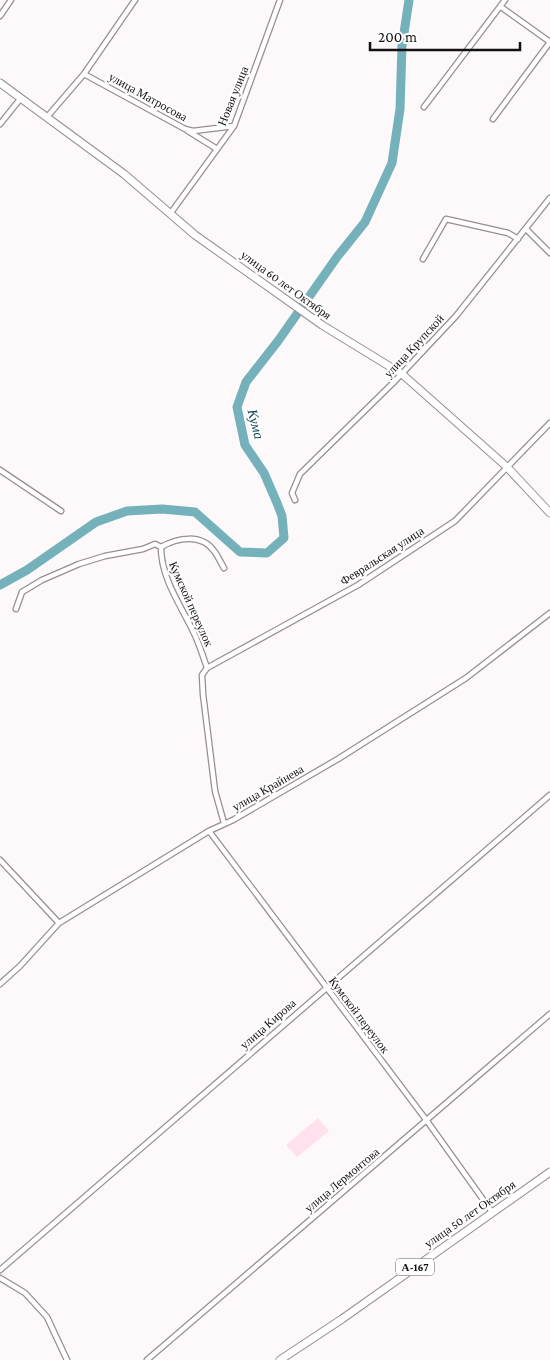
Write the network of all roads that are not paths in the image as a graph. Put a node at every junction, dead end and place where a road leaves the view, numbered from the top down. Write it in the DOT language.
graph roads {
  1 [pos="11,0"];
  2 [pos="135,0"];
  3 [pos="280,0"];
  4 [pos="505,0"];
  5 [pos="501,7"];
  6 [pos="0,16"];
  7 [pos="550,42"];
  8 [pos="84,74"];
  9 [pos="0,84"];
  10 [pos="21,98"];
  11 [pos="424,107"];
  12 [pos="47,117"];
  13 [pos="493,119"];
  14 [pos="0,124"];
  15 [pos="234,126"];
  16 [pos="185,129"];
  17 [pos="218,149"];
  18 [pos="550,198"];
  19 [pos="170,214"];
  20 [pos="526,229"];
  21 [pos="518,239"];
  22 [pos="550,253"];
  23 [pos="423,259"];
  24 [pos="402,374"];
  25 [pos="550,423"];
  26 [pos="507,467"];
  27 [pos="0,470"];
  28 [pos="295,500"];
  29 [pos="62,511"];
  30 [pos="550,513"];
  31 [pos="161,547"];
  32 [pos="224,568"];
  33 [pos="16,609"];
  34 [pos="550,613"];
  35 [pos="207,668"];
  36 [pos="550,794"];
  37 [pos="224,823"];
  38 [pos="210,831"];
  39 [pos="0,860"];
  40 [pos="59,923"];
  41 [pos="0,984"];
  42 [pos="326,987"];
  43 [pos="550,1014"];
  44 [pos="427,1121"];
  45 [pos="550,1172"];
  46 [pos="492,1212"];
  47 [pos="0,1270"];
  48 [pos="0,1278"];
  49 [pos="67,1360"];
  50 [pos="147,1360"];
  51 [pos="280,1360"];
  1 -- 6 [label="street"];
  2 -- 8 [label="street"];
  3 -- 15 [label="street, Новая улица"];
  4 -- 5 [label="street"];
  5 -- 7 [label="street"];
  5 -- 11 [label="street"];
  7 -- 13 [label="street"];
  8 -- 12 [label="street"];
  8 -- 16 [label="street, улица Матросова"];
  9 -- 10 [label="main road, улица 60 лет Октября"];
  10 -- 12 [label="main road, улица 60 лет Октября"];
  10 -- 14 [label="street"];
  12 -- 19 [label="main road, улица 60 лет Октября"];
  15 -- 16 [label="street, улица Матросова"];
  15 -- 17 [label="street, Новая улица"];
  16 -- 17 [label="street"];
  17 -- 19 [label="street, Новая улица"];
  18 -- 20 [label="street, улица Крупской"];
  19 -- 24 [label="main road, улица 60 лет Октября"];
  20 -- 21 [label="street, улица Крупской"];
  20 -- 22 [label="street"];
  21 -- 23 [label="street"];
  21 -- 24 [label="street, улица Крупской"];
  24 -- 26 [label="main road, улица 60 лет Октября"];
  24 -- 28 [label="street, улица Крупской"];
  25 -- 26 [label="street, Февральская улица"];
  26 -- 30 [label="main road, улица 60 лет Октября"];
  26 -- 35 [label="street, Февральская улица"];
  27 -- 29 [label="street"];
  31 -- 32 [label="street, Кумской переулок"];
  31 -- 33 [label="street, Кумской переулок"];
  31 -- 35 [label="street, Кумской переулок"];
  34 -- 37 [label="street, улица Крайнева"];
  35 -- 37 [label="street, Февральская улица"];
  36 -- 42 [label="street, улица Кирова"];
  37 -- 38 [label="street, улица Крайнева"];
  38 -- 40 [label="street, улица Крайнева"];
  38 -- 42 [label="street, Кумской переулок"];
  39 -- 40 [label="street"];
  40 -- 41 [label="street, улица Крайнева"];
  42 -- 44 [label="street, Кумской переулок"];
  42 -- 47 [label="street, улица Кирова"];
  43 -- 44 [label="street, улица Лермонтова"];
  44 -- 46 [label="street, Кумской переулок"];
  44 -- 50 [label="street, улица Лермонтова"];
  45 -- 46 [label="main road, улица 50 лет Октября / А-167"];
  46 -- 51 [label="main road, улица 50 лет Октября / А-167"];
  48 -- 49 [label="street"];
}
